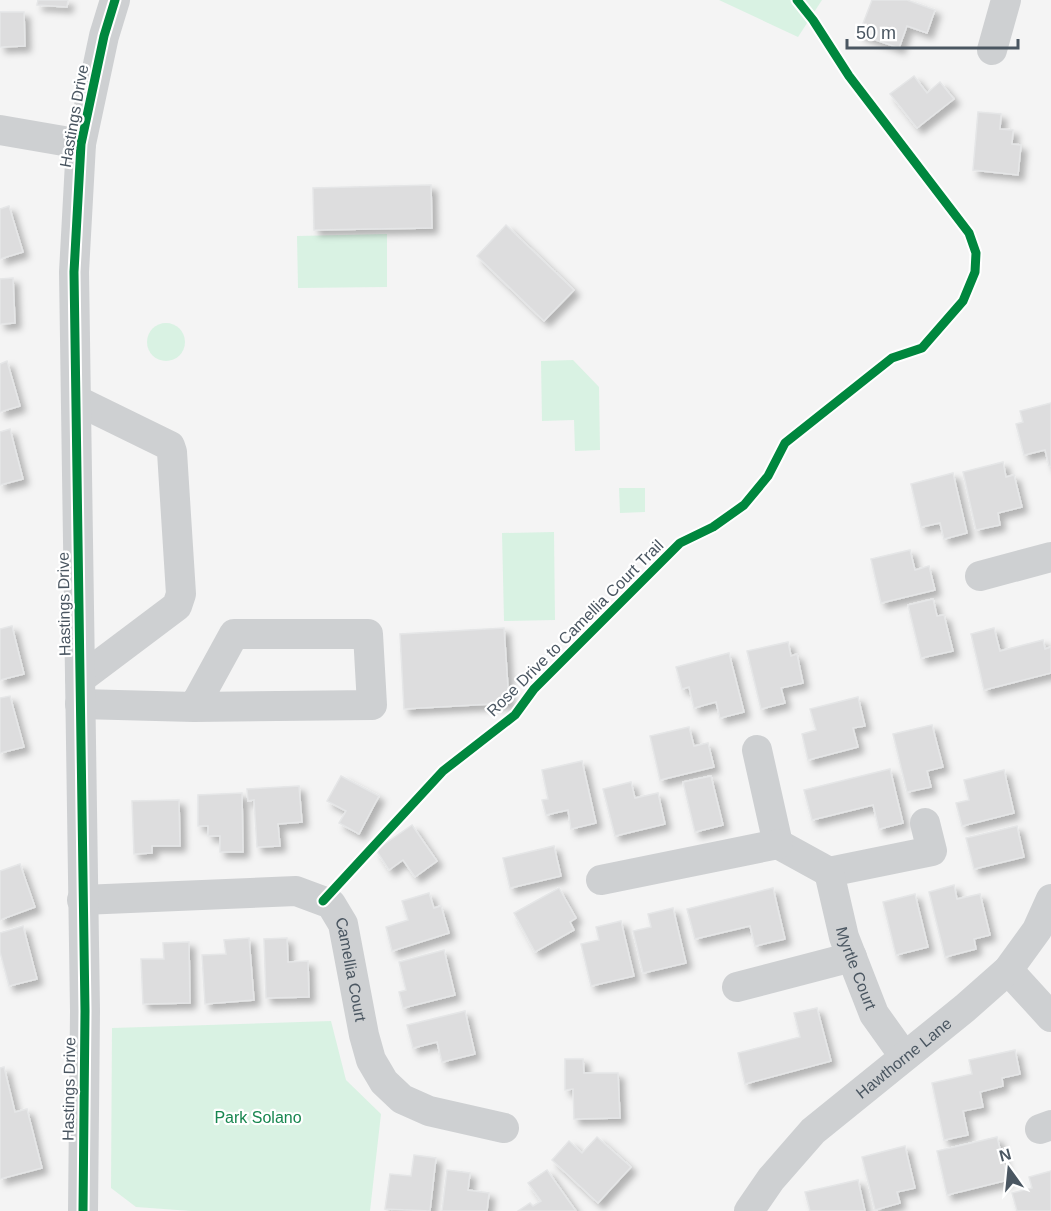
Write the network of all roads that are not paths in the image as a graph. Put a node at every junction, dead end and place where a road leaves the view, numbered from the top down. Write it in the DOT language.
graph roads {
  1 [pos="115,0"];
  2 [pos="1006,0"];
  3 [pos="992,50"];
  4 [pos="0,130"];
  5 [pos="81,144"];
  6 [pos="76,400"];
  7 [pos="1051,557"];
  8 [pos="980,576"];
  9 [pos="80,692"];
  10 [pos="194,707"];
  11 [pos="757,750"];
  12 [pos="925,823"];
  13 [pos="778,844"];
  14 [pos="829,872"];
  15 [pos="601,880"];
  16 [pos="1051,899"];
  17 [pos="82,900"];
  18 [pos="852,957"];
  19 [pos="1008,970"];
  20 [pos="737,987"];
  21 [pos="1051,1017"];
  22 [pos="904,1056"];
  23 [pos="504,1128"];
  24 [pos="83,1211"];
  25 [pos="749,1211"];
  1 -- 5 [label="street, Hastings Drive"];
  2 -- 3 [label="street"];
  4 -- 5 [label="street"];
  5 -- 6 [label="street, Hastings Drive"];
  6 -- 9 [label="street, Hastings Drive"];
  6 -- 9 [label="street"];
  7 -- 8 [label="street"];
  9 -- 10 [label="street"];
  9 -- 17 [label="street, Hastings Drive"];
  10 -- 10 [label="street"];
  11 -- 13 [label="street"];
  12 -- 14 [label="street"];
  13 -- 14 [label="street"];
  13 -- 15 [label="street"];
  14 -- 18 [label="street, Myrtle Court"];
  16 -- 19 [label="street, Hawthorne Lane"];
  17 -- 23 [label="street, Camellia Court"];
  17 -- 24 [label="street, Hastings Drive"];
  18 -- 20 [label="street"];
  18 -- 22 [label="street, Myrtle Court"];
  19 -- 21 [label="street"];
  19 -- 22 [label="street, Hawthorne Lane"];
  22 -- 25 [label="street, Hawthorne Lane"];
}
